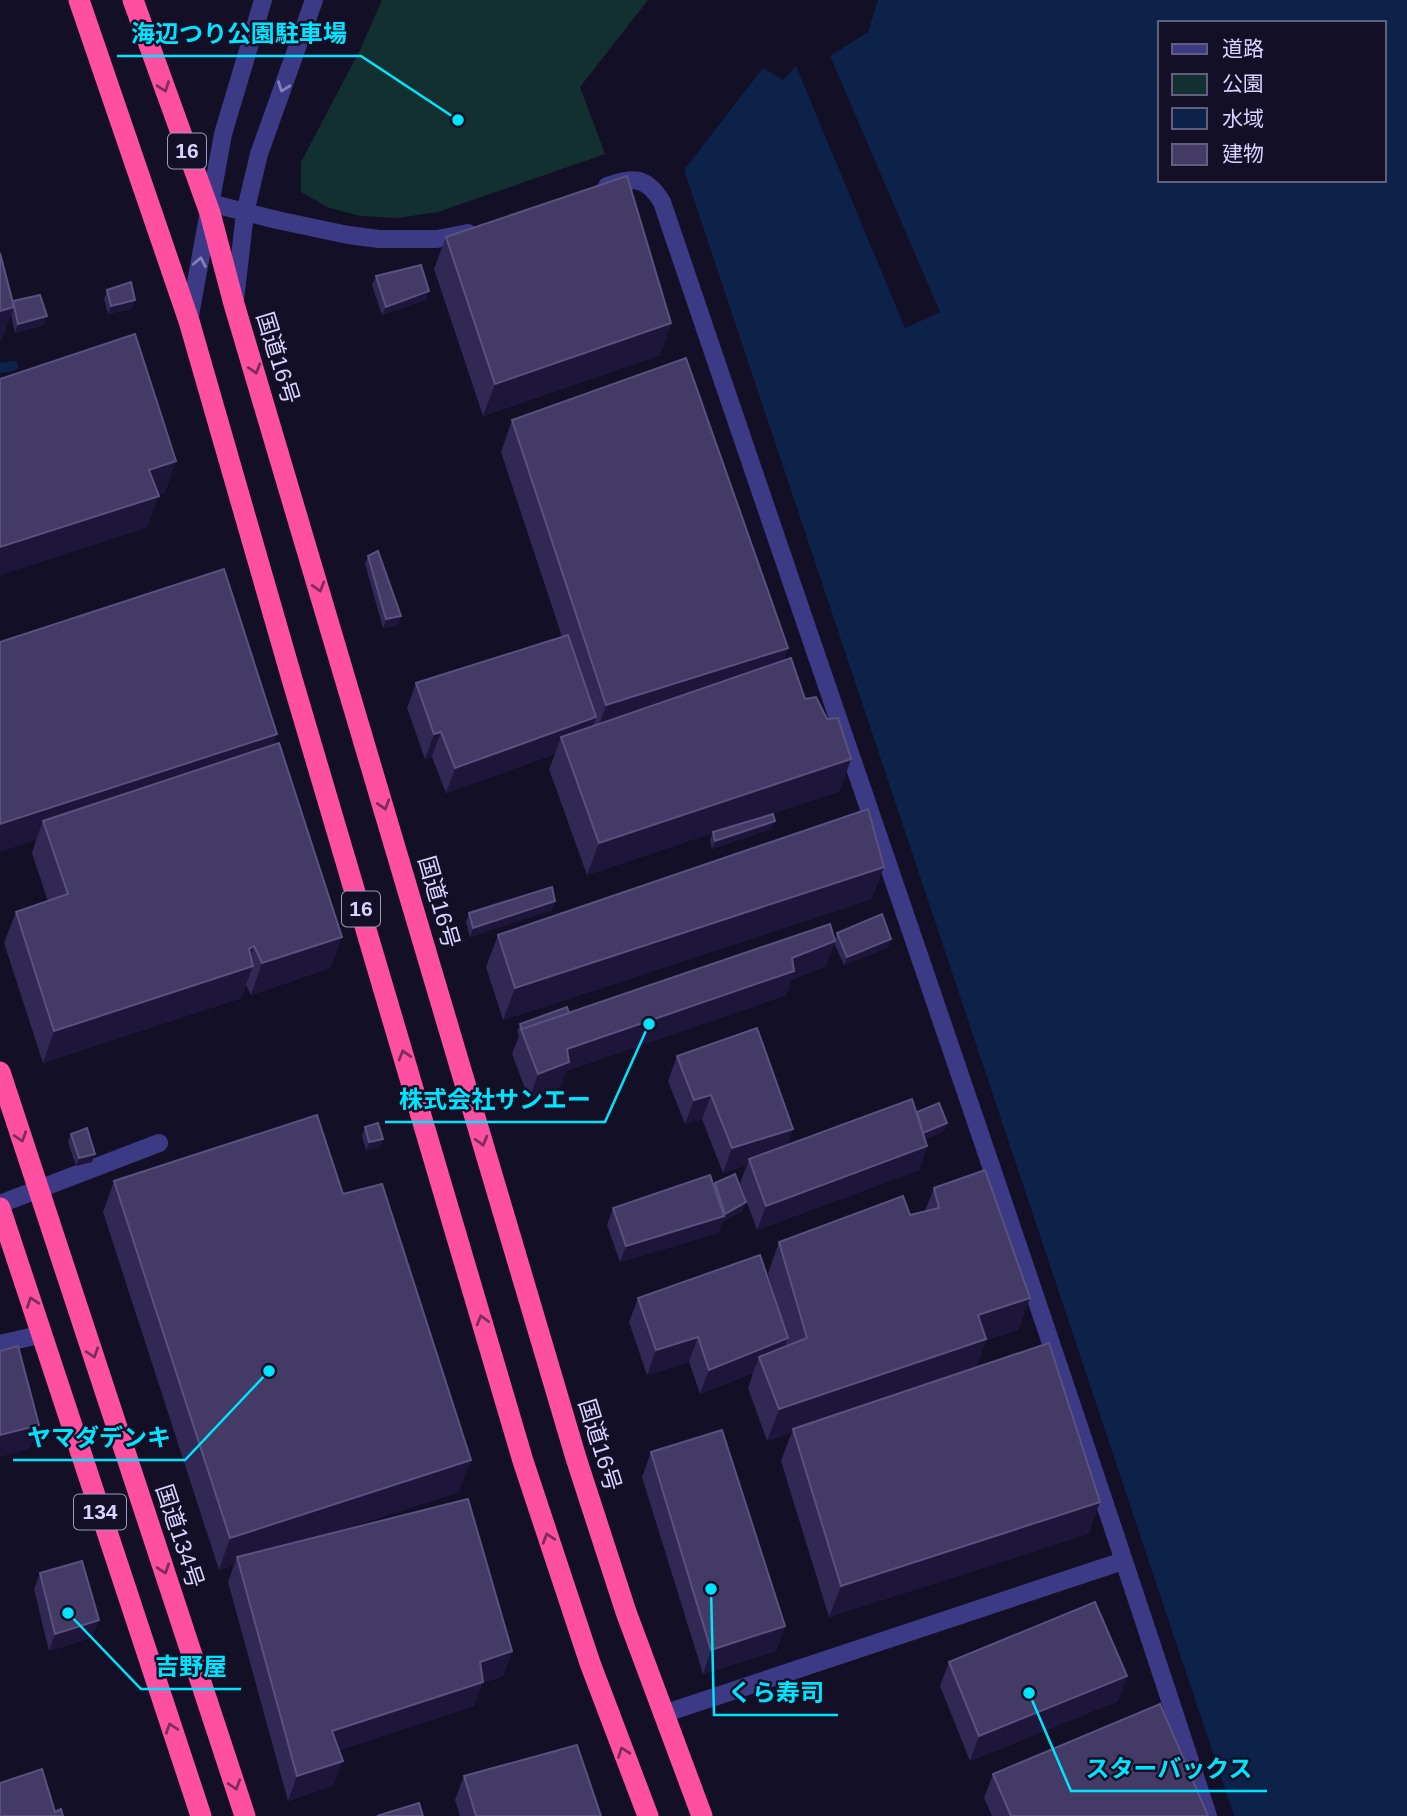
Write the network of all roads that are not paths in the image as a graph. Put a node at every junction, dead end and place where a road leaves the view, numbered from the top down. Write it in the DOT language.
graph roads {
  1 [pos="79,0"];
  2 [pos="132,0"];
  3 [pos="263,0"];
  4 [pos="314,0"];
  5 [pos="592,192"];
  6 [pos="210,208"];
  7 [pos="245,213"];
  8 [pos="483,229"];
  9 [pos="234,304"];
  10 [pos="189,321"];
  11 [pos="0,1072"];
  12 [pos="159,1143"];
  13 [pos="39,1189"];
  14 [pos="0,1206"];
  15 [pos="43,1334"];
  16 [pos="0,1344"];
  17 [pos="1123,1560"];
  18 [pos="663,1714"];
  19 [pos="201,1816"];
  20 [pos="245,1816"];
  21 [pos="648,1816"];
  22 [pos="702,1816"];
  23 [pos="1208,1816"];
  1 -- 10 [label="highway, 16"];
  2 -- 6 [label="highway, 国道16号 / 16, one-way"];
  3 -- 6 [label="street"];
  4 -- 7 [label="street, one-way"];
  5 -- 17 [label="street"];
  6 -- 7 [label="street"];
  6 -- 9 [label="highway, 国道16号 / 16"];
  10 -- 6 [label="street, one-way"];
  7 -- 8 [label="street"];
  7 -- 9 [label="street"];
  9 -- 18 [label="highway, 国道16号 / 16, one-way"];
  21 -- 10 [label="highway, 16, one-way"];
  11 -- 13 [label="highway, 国道134号 / 134, one-way"];
  12 -- 13 [label="street"];
  13 -- 14 [label="street"];
  13 -- 20 [label="highway, 国道134号 / 134, one-way"];
  15 -- 14 [label="highway, 134, one-way"];
  15 -- 16 [label="street"];
  19 -- 15 [label="highway, 134, one-way"];
  17 -- 18 [label="street"];
  17 -- 23 [label="street"];
  18 -- 22 [label="highway, 国道16号 / 16"];
}
